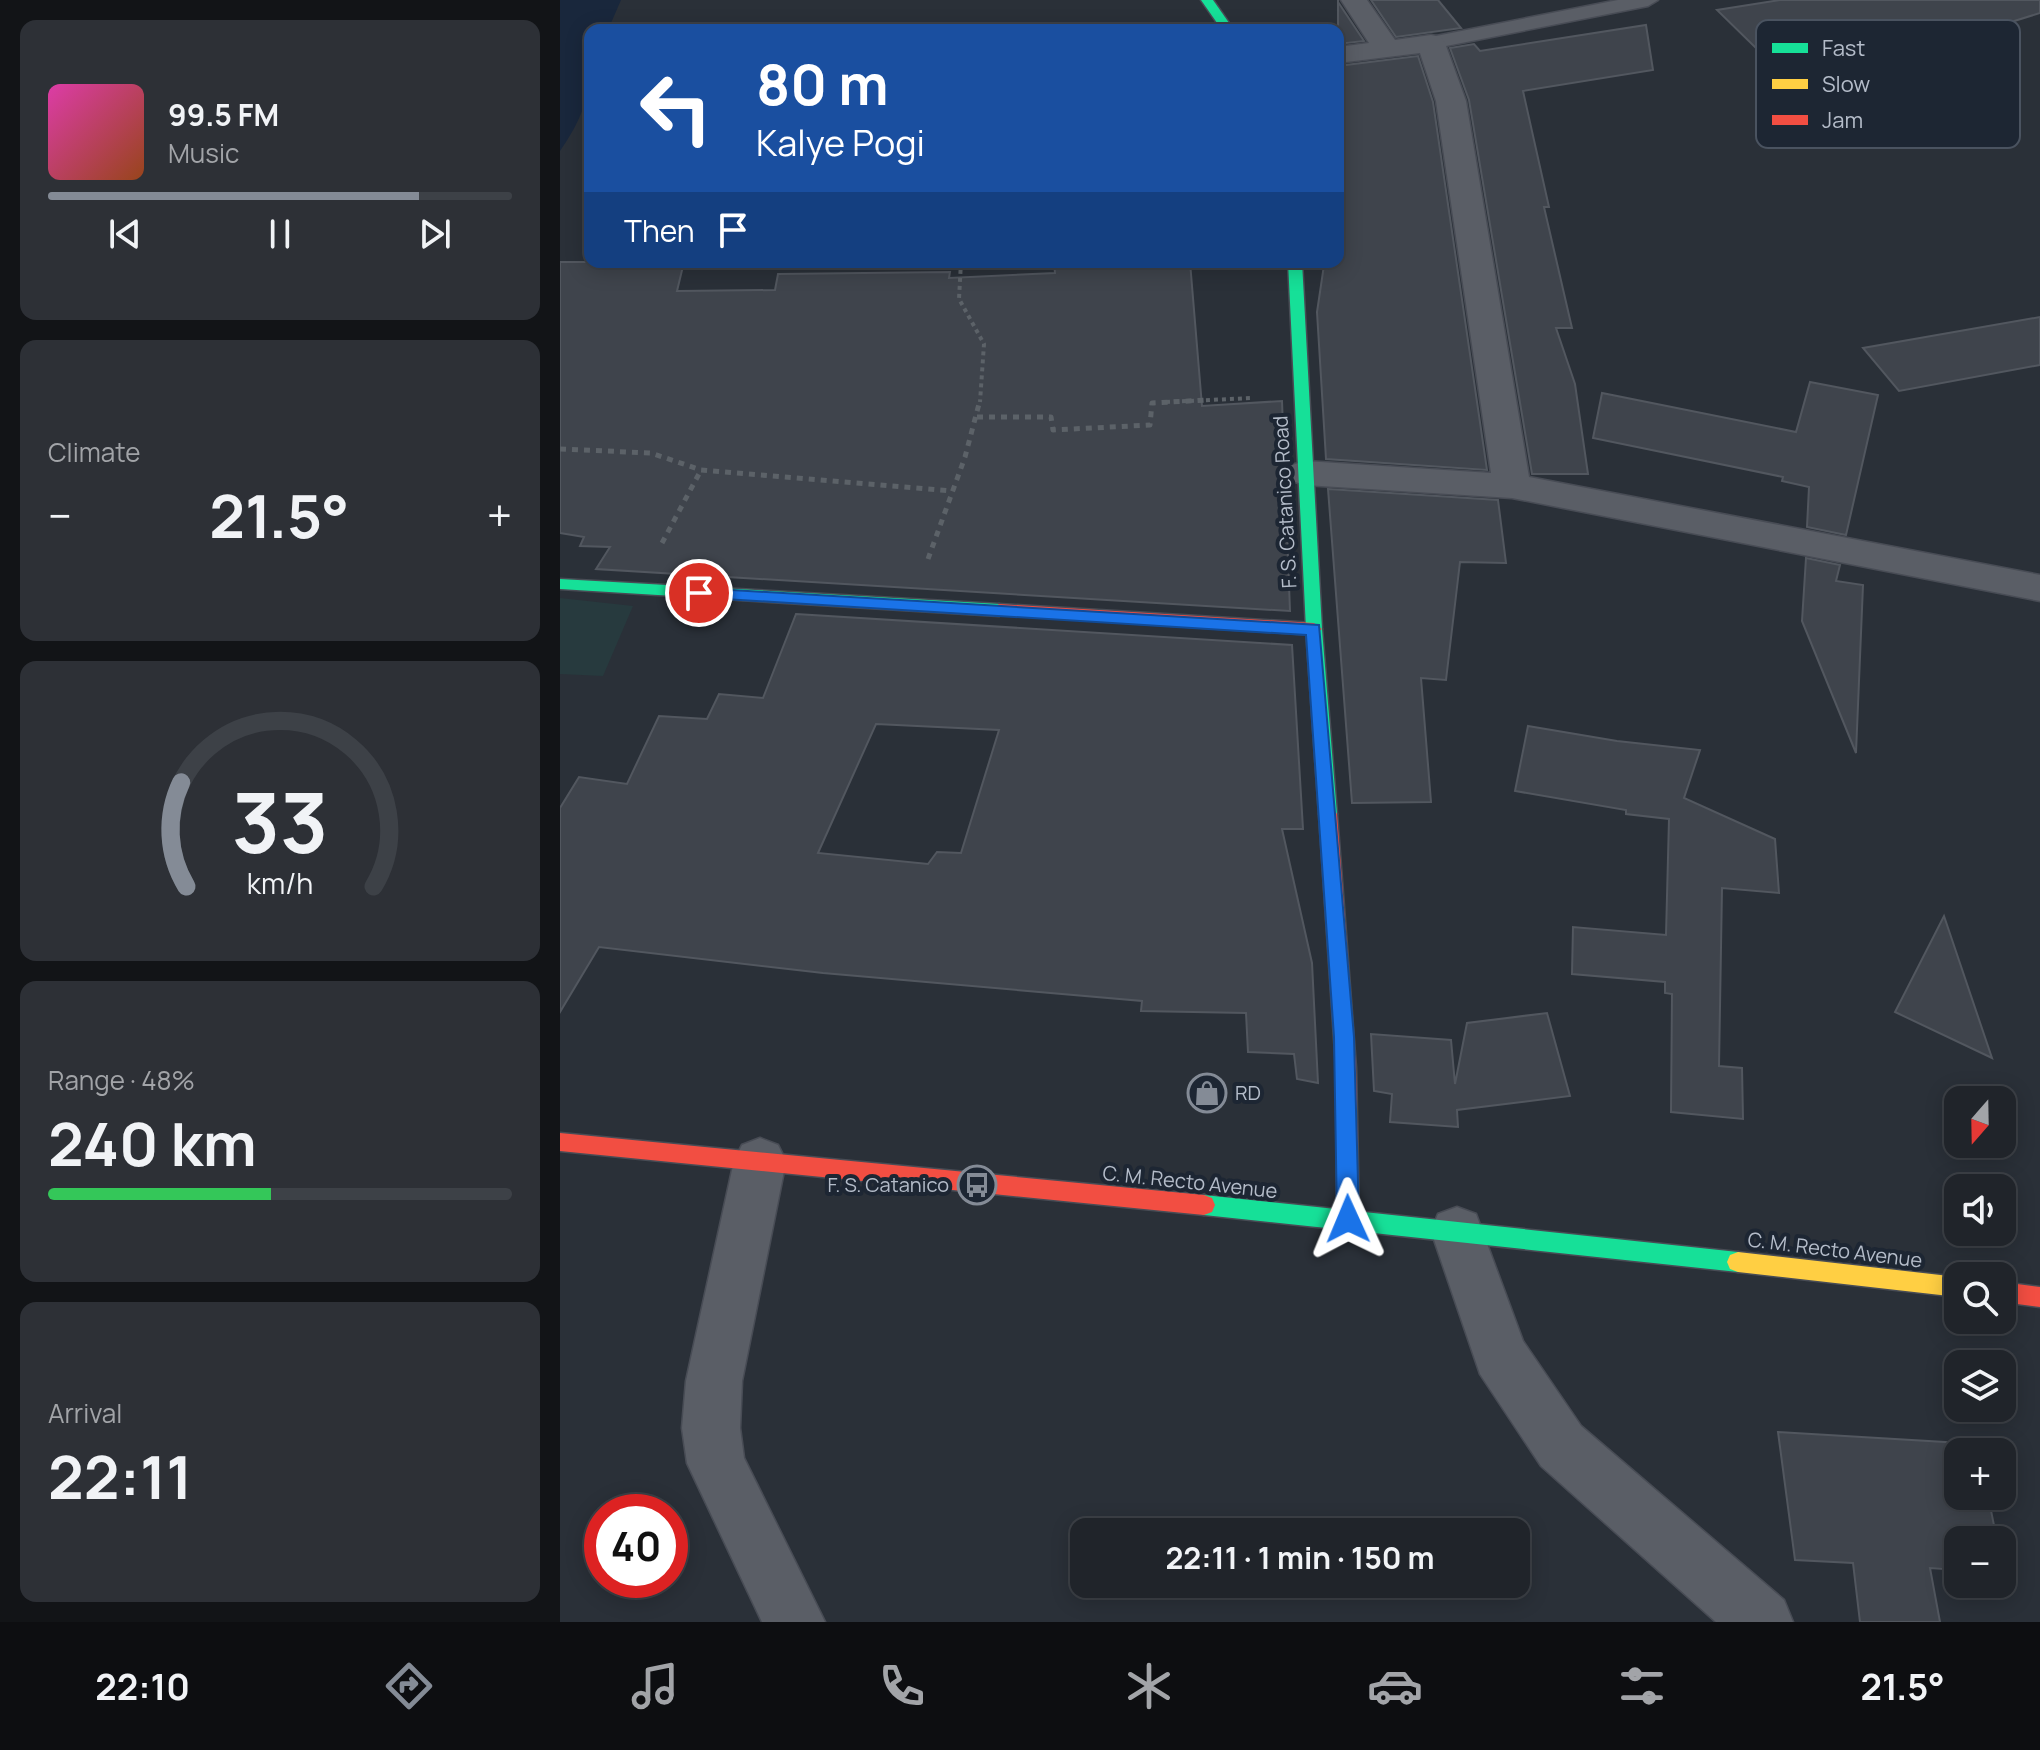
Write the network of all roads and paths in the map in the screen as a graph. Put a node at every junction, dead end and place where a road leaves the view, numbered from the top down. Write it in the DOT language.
graph roads {
  1 [pos="1207,0"];
  2 [pos="1354,0"];
  3 [pos="1648,0"];
  4 [pos="1224,24"];
  5 [pos="1431,43"];
  6 [pos="1387,49"];
  7 [pos="1344,54"];
  8 [pos="960,268"];
  9 [pos="1295,268"];
  10 [pos="1301,396"];
  11 [pos="977,417"];
  12 [pos="560,449"];
  13 [pos="701,470"];
  14 [pos="1305,473"];
  15 [pos="1512,486"];
  16 [pos="951,491"];
  17 [pos="560,584"];
  18 [pos="2040,588"];
  19 [pos="638,590"];
  20 [pos="913,606"];
  21 [pos="1314,629"];
  22 [pos="560,1142"];
  23 [pos="760,1161"];
  24 [pos="1348,1219"];
  25 [pos="1457,1231"];
  26 [pos="1944,1285"];
  27 [pos="2016,1294"];
  28 [pos="2040,1297"];
  29 [pos="794,1622"];
  30 [pos="1762,1622"];
  1 -- 4 [label="main road"];
  2 -- 6 [label="street"];
  3 -- 5 [label="lane"];
  5 -- 6 [label="street"];
  5 -- 15 [label="street"];
  6 -- 7 [label="street"];
  8 -- 11 [label="path"];
  9 -- 10 [label="main road, F. S. Catanico Road"];
  10 -- 11 [label="path"];
  10 -- 14 [label="main road, F. S. Catanico Road"];
  11 -- 16 [label="path"];
  12 -- 13 [label="path"];
  13 -- 16 [label="path"];
  13 -- 19 [label="path"];
  14 -- 15 [label="street"];
  14 -- 21 [label="main road, F. S. Catanico Road"];
  15 -- 18 [label="street"];
  16 -- 20 [label="path"];
  17 -- 19 [label="main road"];
  19 -- 20 [label="main road"];
  20 -- 21 [label="main road"];
  21 -- 24 [label="main road, F. S. Catanico Road"];
  22 -- 23 [label="main road, C. M. Recto Avenue"];
  23 -- 24 [label="main road, C. M. Recto Avenue"];
  23 -- 29 [label="street"];
  24 -- 25 [label="main road, C. M. Recto Avenue"];
  25 -- 26 [label="main road, C. M. Recto Avenue"];
  25 -- 30 [label="street"];
  27 -- 28 [label="main road"];
}
